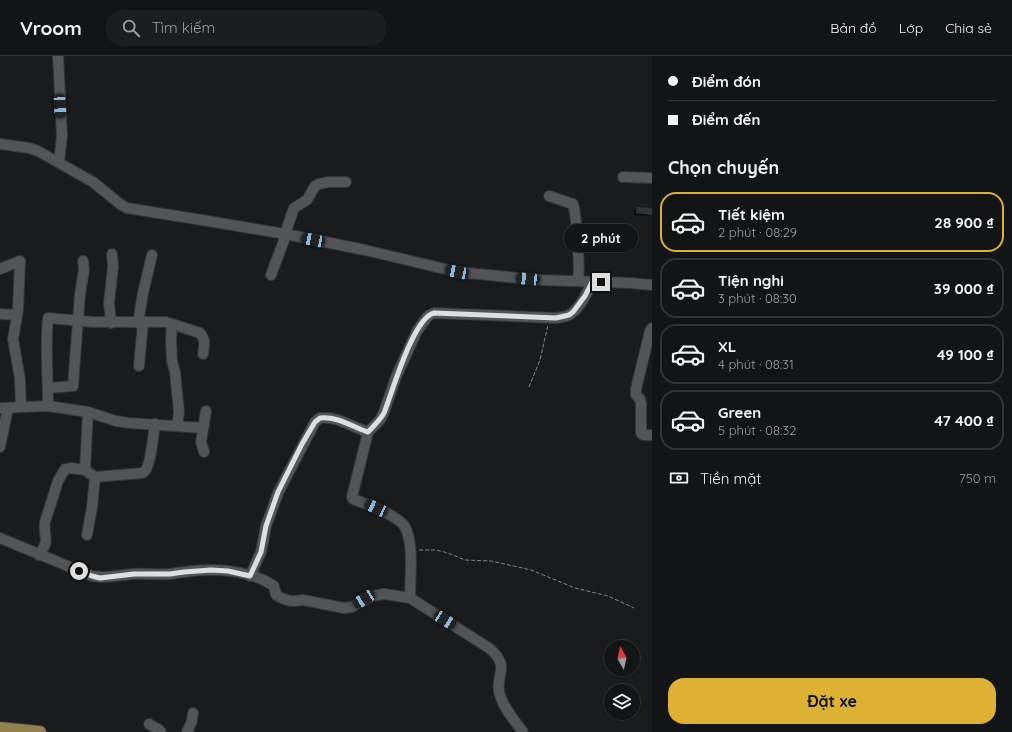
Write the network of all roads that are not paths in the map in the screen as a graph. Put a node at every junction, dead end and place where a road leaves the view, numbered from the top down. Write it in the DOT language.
graph roads {
  1 [pos="58,56"];
  2 [pos="0,144"];
  3 [pos="59,162"];
  4 [pos="622,177"];
  5 [pos="652,178"];
  6 [pos="346,182"];
  7 [pos="549,196"];
  8 [pos="286,235"];
  9 [pos="112,254"];
  10 [pos="152,255"];
  11 [pos="83,261"];
  12 [pos="0,269"];
  13 [pos="271,275"];
  14 [pos="578,281"];
  15 [pos="592,282"];
  16 [pos="652,285"];
  17 [pos="0,314"];
  18 [pos="17,315"];
  19 [pos="78,321"];
  20 [pos="111,323"];
  21 [pos="141,323"];
  22 [pos="172,324"];
  23 [pos="652,328"];
  24 [pos="203,354"];
  25 [pos="139,366"];
  26 [pos="48,388"];
  27 [pos="48,406"];
  28 [pos="21,407"];
  29 [pos="4,408"];
  30 [pos="206,411"];
  31 [pos="88,412"];
  32 [pos="155,424"];
  33 [pos="176,426"];
  34 [pos="203,428"];
  35 [pos="368,432"];
  36 [pos="652,435"];
  37 [pos="0,447"];
  38 [pos="204,452"];
  39 [pos="85,470"];
  40 [pos="95,477"];
  41 [pos="87,535"];
  42 [pos="0,538"];
  43 [pos="39,555"];
  44 [pos="250,576"];
  45 [pos="410,598"];
  46 [pos="193,713"];
  47 [pos="150,724"];
  48 [pos="0,728"];
  49 [pos="40,732"];
  50 [pos="161,732"];
  51 [pos="187,732"];
  52 [pos="523,732"];
  1 -- 3 [label="street"];
  2 -- 3 [label="street"];
  3 -- 8 [label="street"];
  4 -- 5 [label="street"];
  6 -- 8 [label="street"];
  7 -- 14 [label="street"];
  8 -- 13 [label="street"];
  8 -- 14 [label="street"];
  9 -- 20 [label="street"];
  10 -- 21 [label="street"];
  11 -- 19 [label="street"];
  12 -- 18 [label="street"];
  14 -- 15 [label="street"];
  15 -- 16 [label="street"];
  15 -- 35 [label="street"];
  17 -- 18 [label="street"];
  18 -- 28 [label="street"];
  19 -- 20 [label="street"];
  19 -- 26 [label="street"];
  19 -- 26 [label="street"];
  20 -- 21 [label="street"];
  21 -- 22 [label="street"];
  21 -- 25 [label="street"];
  22 -- 24 [label="street"];
  22 -- 33 [label="street"];
  23 -- 36 [label="street"];
  26 -- 27 [label="street"];
  27 -- 28 [label="street"];
  27 -- 31 [label="street"];
  28 -- 29 [label="street"];
  29 -- 37 [label="street"];
  30 -- 34 [label="street"];
  31 -- 32 [label="street"];
  31 -- 39 [label="street"];
  32 -- 33 [label="street"];
  32 -- 40 [label="street"];
  33 -- 34 [label="street"];
  34 -- 38 [label="street"];
  35 -- 44 [label="street"];
  35 -- 45 [label="street"];
  39 -- 40 [label="street"];
  39 -- 43 [label="street"];
  40 -- 41 [label="street"];
  42 -- 43 [label="street"];
  43 -- 44 [label="street"];
  44 -- 45 [label="street"];
  45 -- 52 [label="street"];
  46 -- 51 [label="street"];
  47 -- 50 [label="street"];
  48 -- 49 [label="main road"];
}
